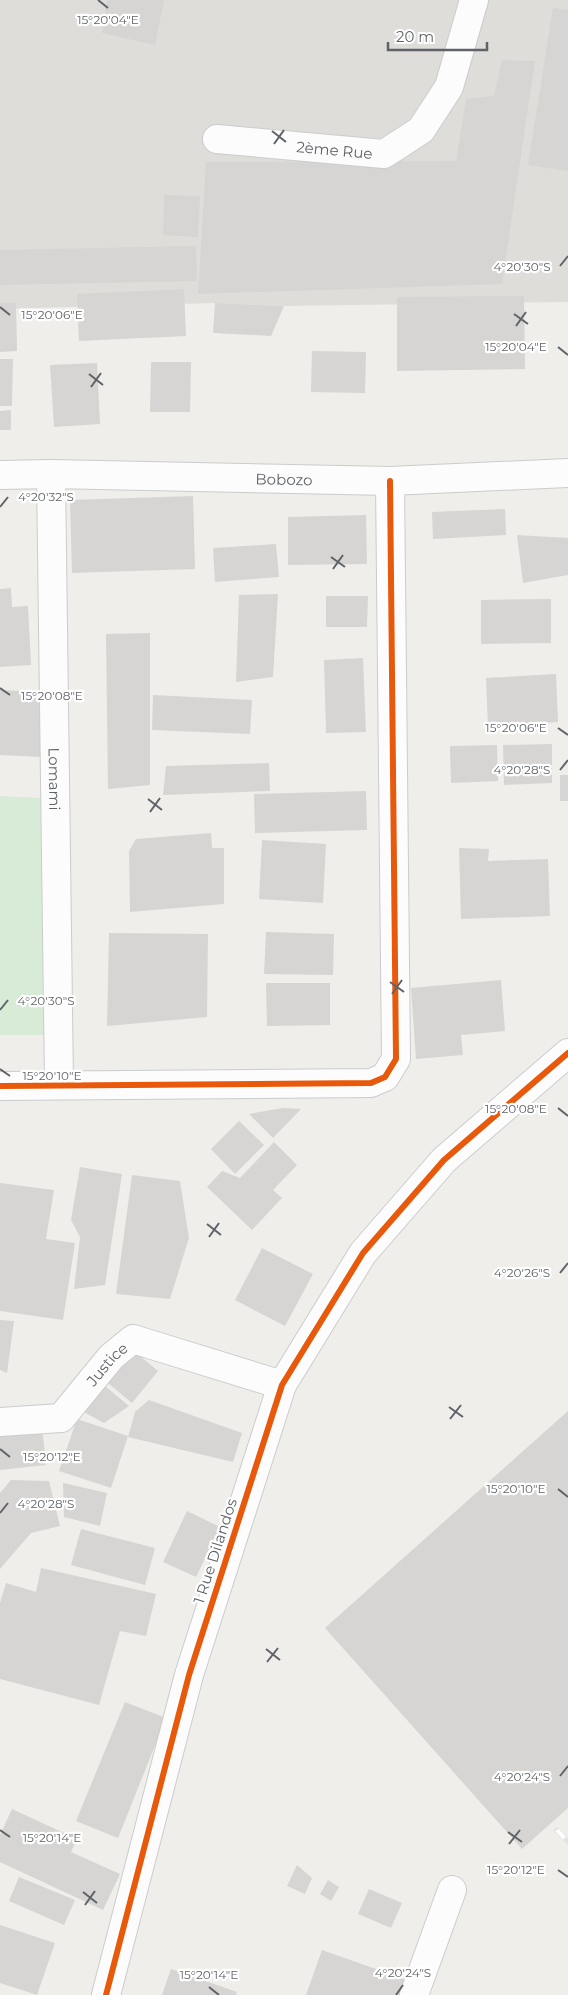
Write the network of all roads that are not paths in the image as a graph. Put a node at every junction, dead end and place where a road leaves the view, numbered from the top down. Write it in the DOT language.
graph roads {
  1 [pos="474,0"];
  2 [pos="217,139"];
  3 [pos="568,473"];
  4 [pos="52,474"];
  5 [pos="0,476"];
  6 [pos="390,481"];
  7 [pos="568,1053"];
  8 [pos="59,1084"];
  9 [pos="0,1086"];
  10 [pos="282,1385"];
  11 [pos="0,1422"];
  12 [pos="452,1890"];
  13 [pos="106,1995"];
  14 [pos="414,1995"];
  1 -- 2 [label="street, 2ème Rue"];
  3 -- 6 [label="street, Bobozo"];
  4 -- 5 [label="street, Bobozo"];
  4 -- 6 [label="street, Bobozo"];
  4 -- 8 [label="street, Lomami"];
  6 -- 8 [label="street"];
  7 -- 10 [label="street, 1 Rue Dilandos"];
  8 -- 9 [label="street"];
  10 -- 11 [label="street, Justice"];
  10 -- 13 [label="street, 1 Rue Dilandos"];
  12 -- 14 [label="street"];
}
